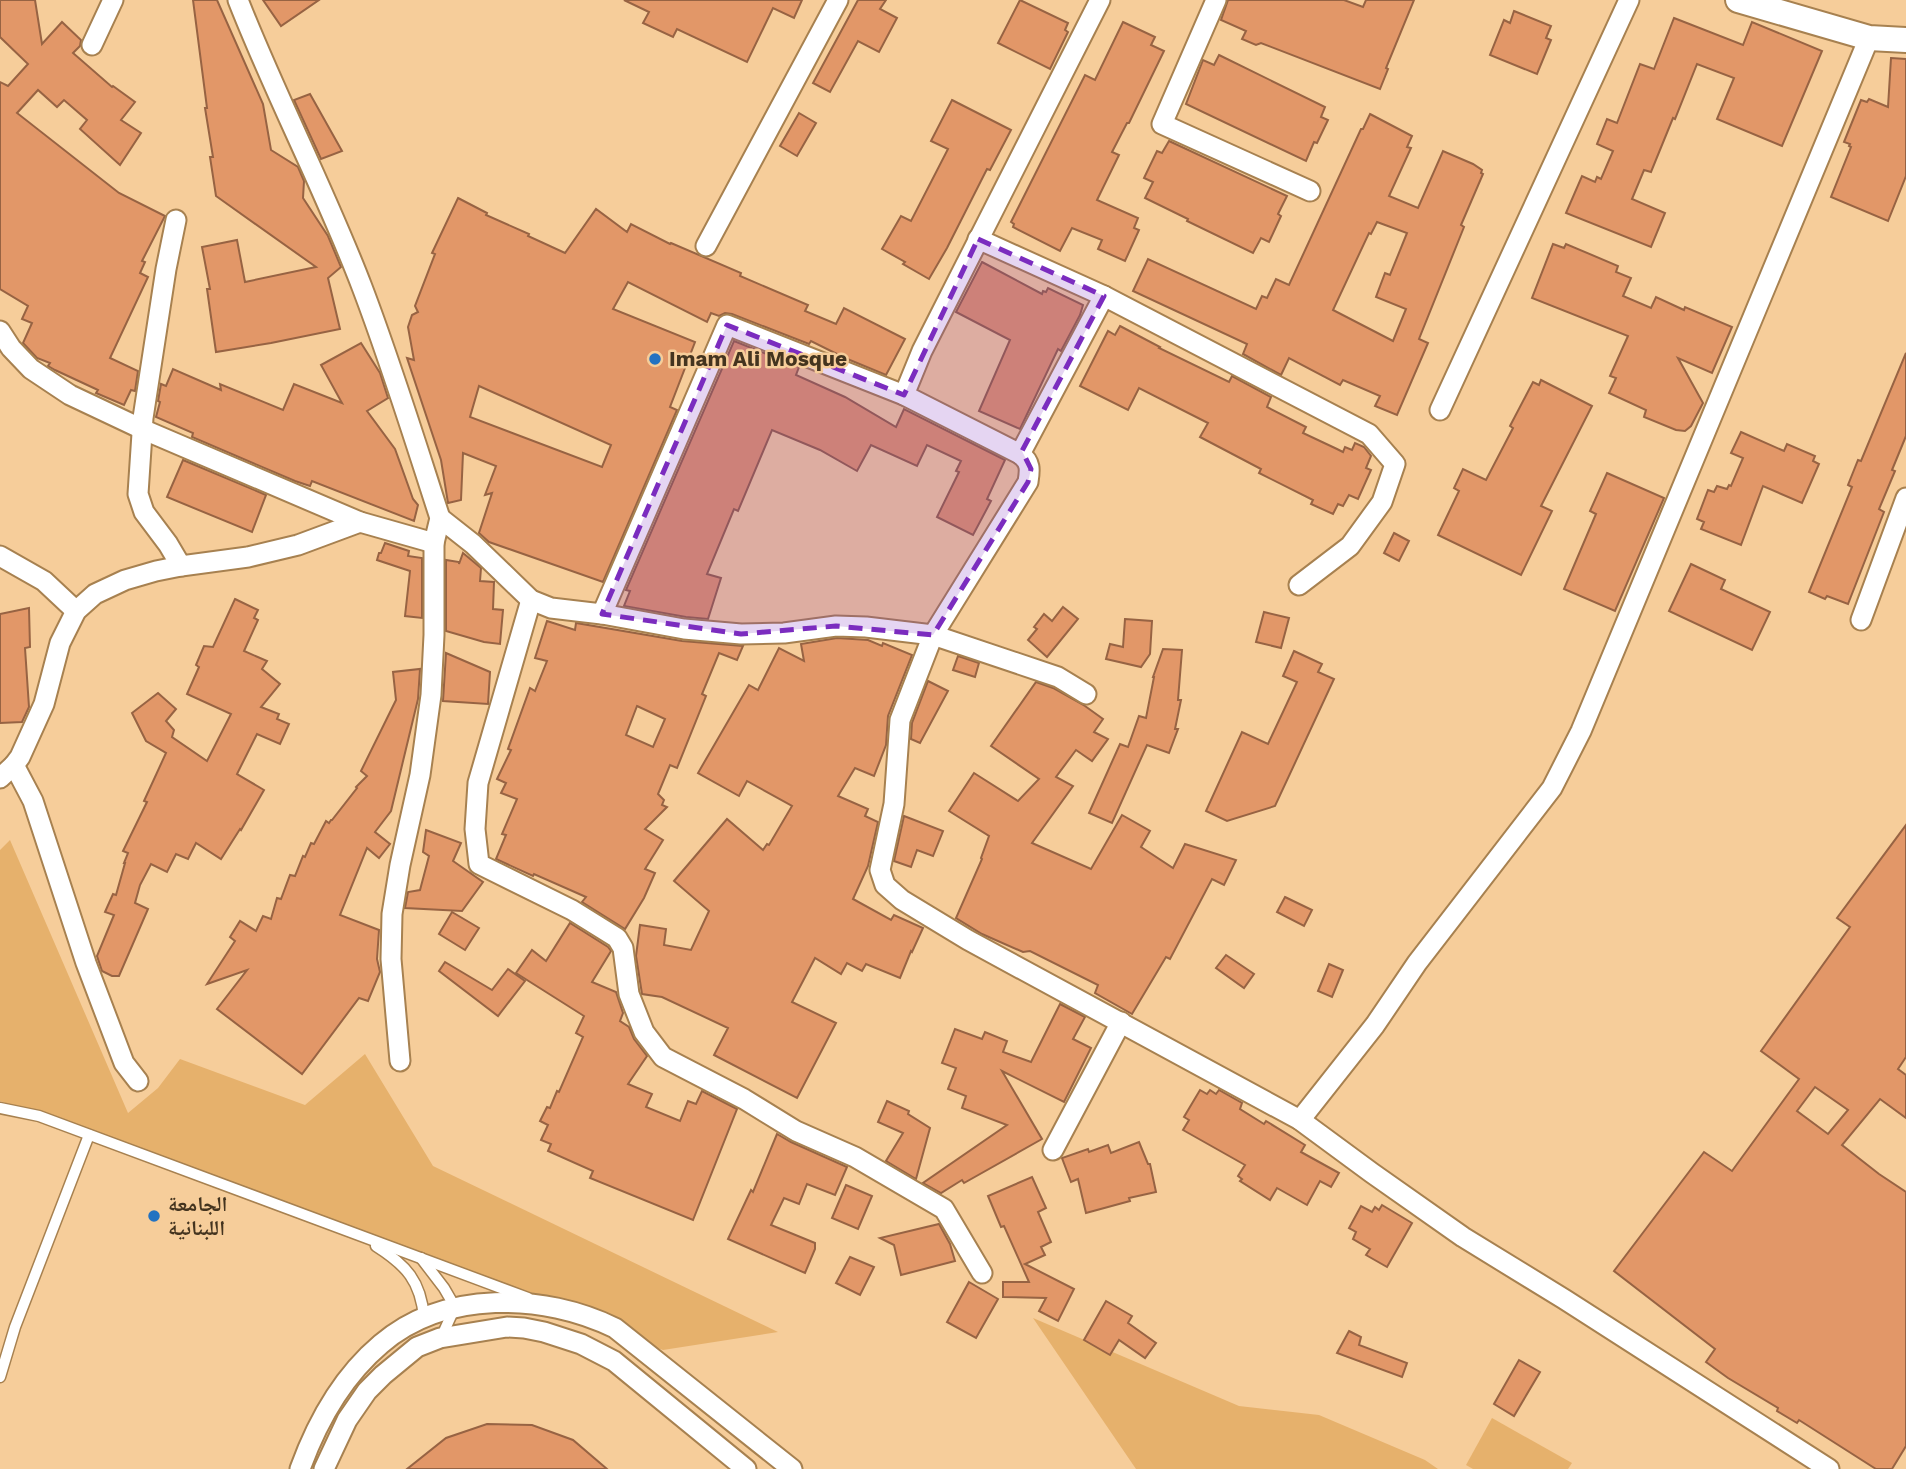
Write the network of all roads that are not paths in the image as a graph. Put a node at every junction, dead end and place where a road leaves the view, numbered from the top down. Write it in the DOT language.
graph roads {
  1 [pos="113,0"];
  2 [pos="238,0"];
  3 [pos="838,0"];
  4 [pos="1100,0"];
  5 [pos="1216,0"];
  6 [pos="1629,0"];
  7 [pos="1738,0"];
  8 [pos="1869,38"];
  9 [pos="1906,40"];
  10 [pos="92,46"];
  11 [pos="1310,191"];
  12 [pos="176,220"];
  13 [pos="978,239"];
  14 [pos="706,246"];
  15 [pos="1104,296"];
  16 [pos="0,331"];
  17 [pos="904,395"];
  18 [pos="1440,410"];
  19 [pos="142,429"];
  20 [pos="1020,454"];
  21 [pos="1906,498"];
  22 [pos="440,519"];
  23 [pos="360,522"];
  24 [pos="434,543"];
  25 [pos="0,556"];
  26 [pos="181,566"];
  27 [pos="1299,585"];
  28 [pos="531,600"];
  29 [pos="76,611"];
  30 [pos="602,614"];
  31 [pos="1861,620"];
  32 [pos="933,635"];
  33 [pos="1086,694"];
  34 [pos="7,772"];
  35 [pos="1121,1022"];
  36 [pos="400,1061"];
  37 [pos="138,1081"];
  38 [pos="0,1108"];
  39 [pos="1300,1120"];
  40 [pos="89,1135"];
  41 [pos="1053,1150"];
  42 [pos="355,1232"];
  43 [pos="420,1258"];
  44 [pos="982,1273"];
  45 [pos="455,1307"];
  46 [pos="554,1308"];
  47 [pos="424,1318"];
  48 [pos="440,1338"];
  49 [pos="0,1377"];
  50 [pos="300,1469"];
  51 [pos="324,1469"];
  52 [pos="746,1469"];
  53 [pos="792,1469"];
  54 [pos="1829,1469"];
  1 -- 10 [label="street"];
  2 -- 22 [label="street"];
  3 -- 14 [label="street"];
  4 -- 13 [label="street"];
  5 -- 11 [label="street"];
  6 -- 18 [label="street"];
  7 -- 8 [label="street"];
  8 -- 9 [label="street"];
  8 -- 39 [label="street"];
  12 -- 19 [label="street"];
  13 -- 15 [label="street"];
  13 -- 17 [label="street"];
  15 -- 20 [label="street"];
  15 -- 27 [label="street"];
  16 -- 19 [label="street"];
  17 -- 20 [label="street"];
  17 -- 30 [label="street"];
  19 -- 23 [label="street"];
  19 -- 26 [label="street"];
  20 -- 32 [label="street"];
  21 -- 31 [label="street"];
  22 -- 24 [label="street"];
  22 -- 28 [label="street"];
  23 -- 24 [label="street"];
  23 -- 26 [label="street"];
  24 -- 36 [label="street"];
  25 -- 29 [label="street"];
  26 -- 29 [label="street"];
  28 -- 30 [label="street"];
  28 -- 44 [label="street"];
  29 -- 34 [label="street"];
  30 -- 32 [label="street"];
  32 -- 33 [label="street"];
  32 -- 35 [label="street"];
  34 -- 37 [label="street"];
  35 -- 39 [label="street"];
  35 -- 41 [label="street"];
  38 -- 40 [label="lane"];
  39 -- 54 [label="street"];
  40 -- 42 [label="lane"];
  40 -- 49 [label="lane"];
  42 -- 43 [label="lane"];
  42 -- 47 [label="lane"];
  43 -- 45 [label="lane"];
  43 -- 46 [label="lane"];
  45 -- 46 [label="street"];
  45 -- 47 [label="street"];
  45 -- 48 [label="lane"];
  46 -- 53 [label="street"];
  47 -- 50 [label="street"];
  48 -- 51 [label="street"];
  48 -- 52 [label="street"];
}
